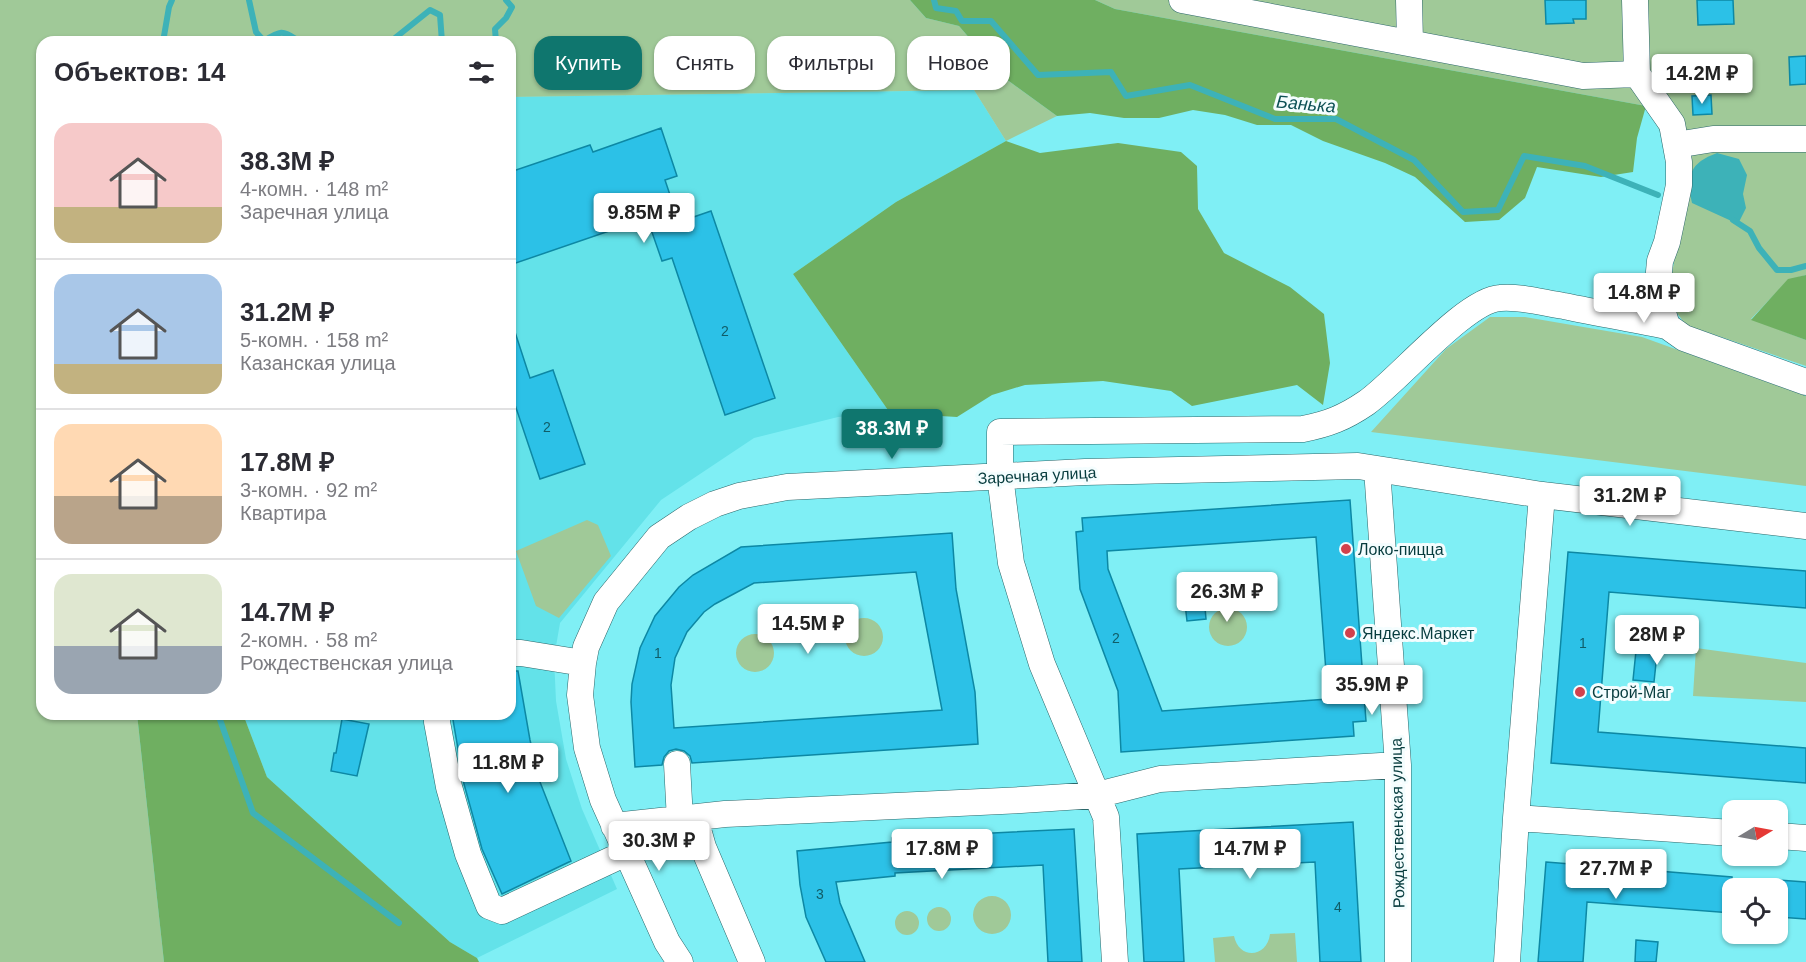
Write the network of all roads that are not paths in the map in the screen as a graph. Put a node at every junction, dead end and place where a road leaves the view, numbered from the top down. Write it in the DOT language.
graph roads {
  1 [pos="1182,0"];
  2 [pos="1409,0"];
  3 [pos="1635,0"];
  4 [pos="1410,42"];
  5 [pos="1637,74"];
  6 [pos="1806,139"];
  7 [pos="1676,145"];
  8 [pos="1667,326"];
  9 [pos="1806,382"];
  10 [pos="1377,469"];
  11 [pos="1000,476"];
  12 [pos="1542,495"];
  13 [pos="1806,526"];
  14 [pos="516,653"];
  15 [pos="583,663"];
  16 [pos="437,720"];
  17 [pos="677,764"];
  18 [pos="1398,765"];
  19 [pos="1097,795"];
  20 [pos="1516,818"];
  21 [pos="687,819"];
  22 [pos="614,825"];
  23 [pos="1722,832"];
  24 [pos="1788,837"];
  25 [pos="1806,838"];
  26 [pos="626,853"];
  27 [pos="680,962"];
  28 [pos="752,962"];
  29 [pos="1115,962"];
  30 [pos="1398,962"];
  31 [pos="1507,962"];
  1 -- 4 [label="street"];
  2 -- 4 [label="street"];
  3 -- 5 [label="street"];
  4 -- 5 [label="street"];
  5 -- 7 [label="street"];
  6 -- 7 [label="street"];
  7 -- 8 [label="street"];
  8 -- 9 [label="street"];
  8 -- 11 [label="street"];
  10 -- 11 [label="street, Заречная улица"];
  10 -- 12 [label="street, Заречная улица"];
  10 -- 18 [label="street, Рождественская улица"];
  11 -- 15 [label="street, Заречная улица"];
  11 -- 19 [label="street"];
  12 -- 13 [label="street, Заречная улица"];
  12 -- 20 [label="street"];
  14 -- 15 [label="street"];
  15 -- 22 [label="street, Заречная улица"];
  16 -- 26 [label="street"];
  17 -- 21 [label="street"];
  18 -- 19 [label="street"];
  18 -- 30 [label="street, Рождественская улица"];
  19 -- 21 [label="street"];
  19 -- 29 [label="street"];
  20 -- 23 [label="street"];
  20 -- 31 [label="street"];
  21 -- 22 [label="street"];
  21 -- 28 [label="street"];
  22 -- 26 [label="street, Заречная улица"];
  24 -- 25 [label="street"];
  26 -- 27 [label="street, Заречная улица"];
}
